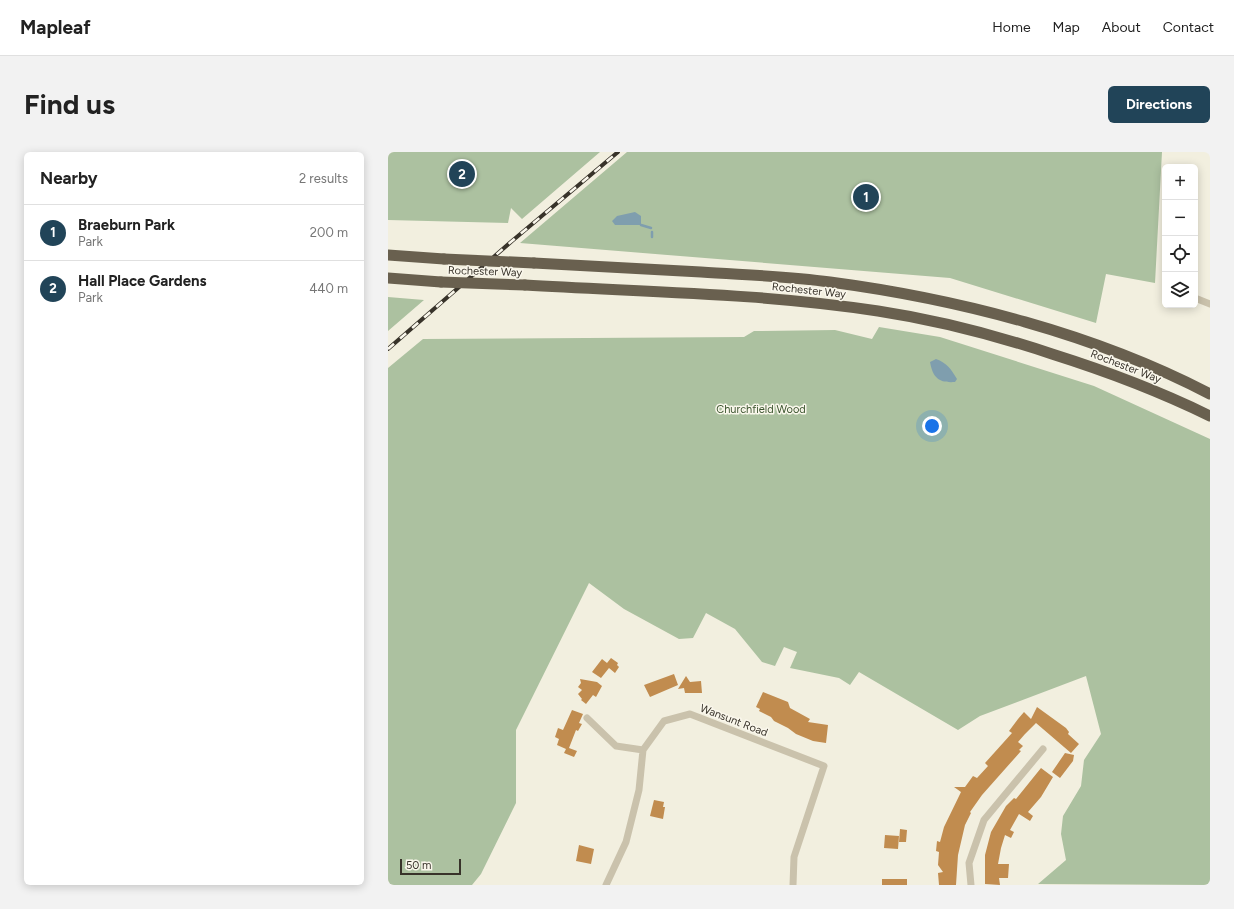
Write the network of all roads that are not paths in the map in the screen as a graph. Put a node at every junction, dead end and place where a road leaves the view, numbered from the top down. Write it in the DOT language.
graph roads {
  1 [pos="388,256"];
  2 [pos="388,278"];
  3 [pos="1198,299"];
  4 [pos="1210,304"];
  5 [pos="1210,394"];
  6 [pos="1210,416"];
  7 [pos="588,718"];
  8 [pos="1043,749"];
  9 [pos="643,750"];
  10 [pos="606,885"];
  11 [pos="793,885"];
  12 [pos="971,885"];
  1 -- 5 [label="highway, Rochester Way, bridge"];
  2 -- 6 [label="highway, Rochester Way, bridge"];
  3 -- 4 [label="street"];
  7 -- 9 [label="street"];
  8 -- 12 [label="street"];
  9 -- 10 [label="street"];
  9 -- 11 [label="street, Wansunt Road"];
}
